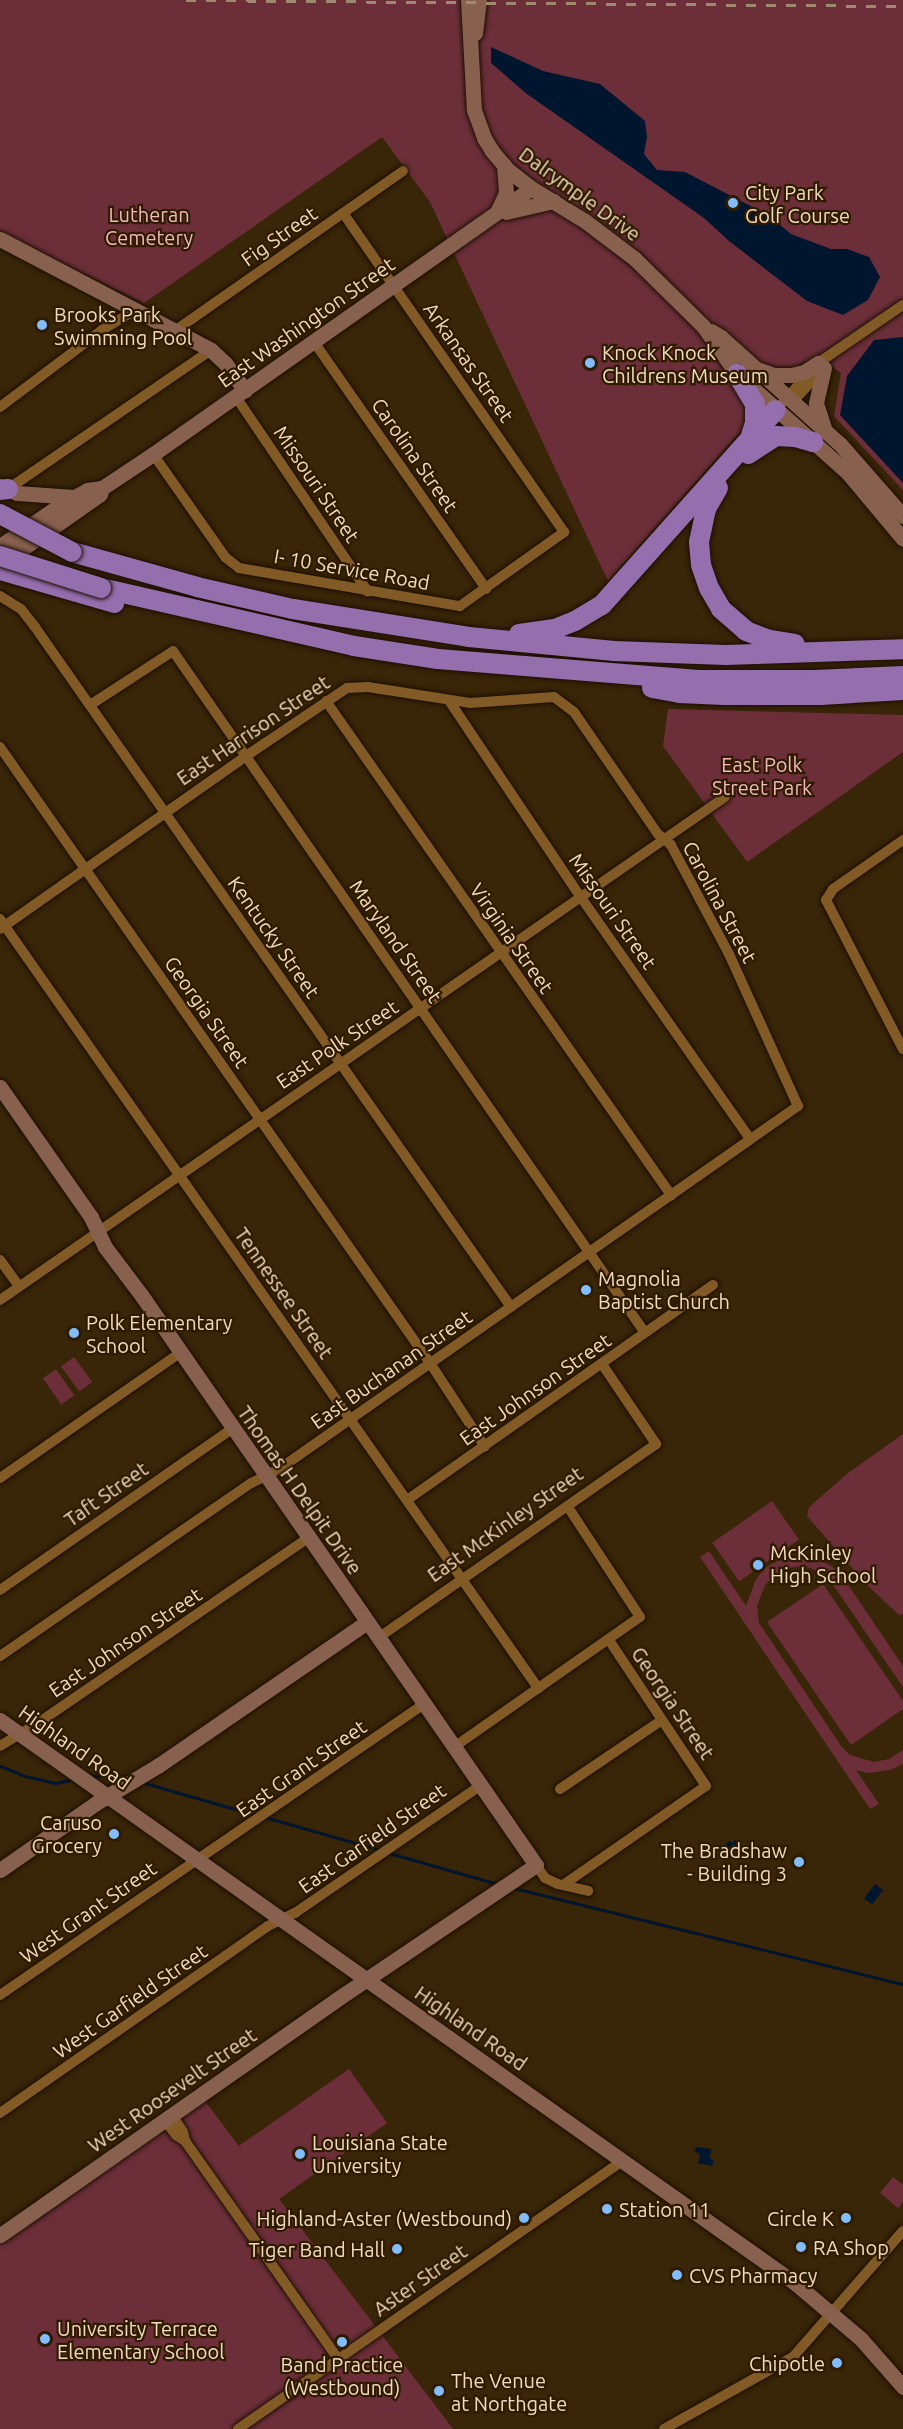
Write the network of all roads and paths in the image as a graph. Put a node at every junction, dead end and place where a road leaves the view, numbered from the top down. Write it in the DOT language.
graph roads {
  1 [pos="468,0"];
  2 [pos="479,0"];
  3 [pos="472,38"];
  4 [pos="504,165"];
  5 [pos="403,171"];
  6 [pos="531,188"];
  7 [pos="554,201"];
  8 [pos="343,213"];
  9 [pos="494,215"];
  10 [pos="0,239"];
  11 [pos="394,285"];
  12 [pos="903,305"];
  13 [pos="137,309"];
  14 [pos="176,330"];
  15 [pos="314,342"];
  16 [pos="211,350"];
  17 [pos="824,363"];
  18 [pos="744,370"];
  19 [pos="240,394"];
  20 [pos="784,406"];
  21 [pos="0,407"];
  22 [pos="820,438"];
  23 [pos="747,449"];
  24 [pos="153,454"];
  25 [pos="860,468"];
  26 [pos="102,488"];
  27 [pos="6,490"];
  28 [pos="74,496"];
  29 [pos="0,514"];
  30 [pos="903,516"];
  31 [pos="35,522"];
  32 [pos="0,529"];
  33 [pos="903,539"];
  34 [pos="33,542"];
  35 [pos="0,546"];
  36 [pos="72,552"];
  37 [pos="0,556"];
  38 [pos="0,564"];
  39 [pos="0,570"];
  40 [pos="486,589"];
  41 [pos="368,592"];
  42 [pos="99,593"];
  43 [pos="0,596"];
  44 [pos="436,633"];
  45 [pos="903,649"];
  46 [pos="878,651"];
  47 [pos="610,673"];
  48 [pos="903,675"];
  49 [pos="903,690"];
  50 [pos="326,700"];
  51 [pos="450,702"];
  52 [pos="563,702"];
  53 [pos="90,705"];
  54 [pos="0,747"];
  55 [pos="246,756"];
  56 [pos="724,797"];
  57 [pos="165,812"];
  58 [pos="664,838"];
  59 [pos="903,840"];
  60 [pos="86,870"];
  61 [pos="580,896"];
  62 [pos="2,924"];
  63 [pos="501,952"];
  64 [pos="421,1008"];
  65 [pos="903,1049"];
  66 [pos="340,1062"];
  67 [pos="0,1087"];
  68 [pos="798,1106"];
  69 [pos="260,1119"];
  70 [pos="750,1139"];
  71 [pos="180,1175"];
  72 [pos="671,1195"];
  73 [pos="98,1232"];
  74 [pos="590,1252"];
  75 [pos="0,1260"];
  76 [pos="713,1285"];
  77 [pos="19,1287"];
  78 [pos="0,1300"];
  79 [pos="511,1307"];
  80 [pos="645,1333"];
  81 [pos="180,1353"];
  82 [pos="430,1363"];
  83 [pos="602,1364"];
  84 [pos="350,1419"];
  85 [pos="232,1429"];
  86 [pos="485,1447"];
  87 [pos="265,1476"];
  88 [pos="0,1478"];
  89 [pos="407,1500"];
  90 [pos="568,1507"];
  91 [pos="308,1538"];
  92 [pos="462,1580"];
  93 [pos="0,1590"];
  94 [pos="367,1622"];
  95 [pos="378,1638"];
  96 [pos="609,1640"];
  97 [pos="0,1656"];
  98 [pos="538,1688"];
  99 [pos="424,1704"];
  100 [pos="0,1720"];
  101 [pos="662,1720"];
  102 [pos="20,1734"];
  103 [pos="1,1745"];
  104 [pos="454,1747"];
  105 [pos="481,1785"];
  106 [pos="560,1790"];
  107 [pos="104,1794"];
  108 [pos="198,1860"];
  109 [pos="530,1869"];
  110 [pos="0,1870"];
  111 [pos="563,1885"];
  112 [pos="588,1891"];
  113 [pos="282,1920"];
  114 [pos="368,1980"];
  115 [pos="0,1995"];
  116 [pos="0,2113"];
  117 [pos="169,2118"];
  118 [pos="622,2160"];
  119 [pos="903,2231"];
  120 [pos="0,2235"];
  121 [pos="833,2313"];
  122 [pos="338,2360"];
  123 [pos="903,2387"];
  124 [pos="238,2429"];
  125 [pos="664,2429"];
  1 -- 3 [label="street, Dalrymple Drive"];
  2 -- 3 [label="street, Dalrymple Drive"];
  3 -- 4 [label="street, Dalrymple Drive"];
  4 -- 6 [label="street, Dalrymple Drive"];
  4 -- 9 [label="street"];
  5 -- 8 [label="street, Fig Street"];
  6 -- 7 [label="street, Dalrymple Drive"];
  6 -- 9 [label="street, East Washington Street"];
  7 -- 9 [label="street"];
  7 -- 18 [label="street, Dalrymple Drive"];
  8 -- 11 [label="street, Arkansas Street"];
  8 -- 14 [label="street, Fig Street"];
  9 -- 11 [label="street, East Washington Street"];
  10 -- 13 [label="street"];
  11 -- 15 [label="street, East Washington Street"];
  11 -- 40 [label="street, Arkansas Street"];
  12 -- 17 [label="street"];
  13 -- 14 [label="street"];
  13 -- 21 [label="street"];
  14 -- 16 [label="street"];
  15 -- 19 [label="street, East Washington Street"];
  15 -- 40 [label="street, Carolina Street"];
  16 -- 19 [label="street"];
  16 -- 27 [label="street"];
  17 -- 18 [label="street"];
  17 -- 20 [label="street"];
  17 -- 22 [label="street"];
  18 -- 20 [label="street, Dalrymple Drive"];
  18 -- 23 [label="highway"];
  19 -- 24 [label="street, East Washington Street"];
  19 -- 41 [label="street, Missouri Street"];
  20 -- 22 [label="street, Dalrymple Drive"];
  20 -- 23 [label="highway"];
  20 -- 25 [label="street"];
  22 -- 23 [label="highway"];
  22 -- 25 [label="street, Dalrymple Drive"];
  22 -- 33 [label="street, Dalrymple Drive"];
  23 -- 44 [label="highway"];
  23 -- 46 [label="highway"];
  24 -- 26 [label="street, East Washington Street"];
  24 -- 41 [label="street, I- 10 Service Road"];
  25 -- 30 [label="street, Dalrymple Drive"];
  26 -- 28 [label="street"];
  26 -- 34 [label="street"];
  27 -- 28 [label="street"];
  27 -- 31 [label="street"];
  28 -- 31 [label="street"];
  29 -- 36 [label="highway, bridge"];
  31 -- 34 [label="street"];
  31 -- 35 [label="street"];
  32 -- 36 [label="highway, bridge"];
  34 -- 38 [label="street"];
  36 -- 44 [label="highway"];
  37 -- 42 [label="highway, bridge"];
  39 -- 42 [label="highway"];
  40 -- 41 [label="street, I- 10 Service Road"];
  42 -- 47 [label="highway"];
  43 -- 53 [label="street, Kentucky Street"];
  44 -- 46 [label="highway"];
  45 -- 46 [label="highway"];
  47 -- 48 [label="highway"];
  47 -- 49 [label="highway"];
  50 -- 51 [label="street, East Harrison Street"];
  50 -- 55 [label="street, East Harrison Street"];
  50 -- 63 [label="street, Virginia Street"];
  51 -- 52 [label="street, East Harrison Street"];
  51 -- 61 [label="street, Missouri Street"];
  52 -- 58 [label="street, Carolina Street"];
  53 -- 55 [label="street, Maryland Street"];
  53 -- 57 [label="street, Kentucky Street"];
  54 -- 60 [label="street, Georgia Street"];
  55 -- 57 [label="street, East Harrison Street"];
  55 -- 64 [label="street, Maryland Street"];
  56 -- 58 [label="street, East Polk Street"];
  57 -- 60 [label="street, East Harrison Street"];
  57 -- 66 [label="street, Kentucky Street"];
  58 -- 61 [label="street, East Polk Street"];
  58 -- 68 [label="street, Carolina Street"];
  59 -- 65 [label="street"];
  60 -- 62 [label="street, East Harrison Street"];
  60 -- 69 [label="street, Georgia Street"];
  61 -- 63 [label="street, East Polk Street"];
  61 -- 70 [label="street, Missouri Street"];
  62 -- 71 [label="street, Tennessee Street"];
  63 -- 64 [label="street, East Polk Street"];
  63 -- 72 [label="street, Virginia Street"];
  64 -- 66 [label="street, East Polk Street"];
  64 -- 74 [label="street, Maryland Street"];
  66 -- 69 [label="street, East Polk Street"];
  66 -- 79 [label="street, Kentucky Street"];
  67 -- 73 [label="street, Thomas H Delpit Drive"];
  68 -- 70 [label="street, East Buchanan Street"];
  69 -- 71 [label="street, East Polk Street"];
  69 -- 82 [label="street, Georgia Street"];
  70 -- 72 [label="street, East Buchanan Street"];
  71 -- 73 [label="street, East Polk Street"];
  71 -- 84 [label="street, Tennessee Street"];
  72 -- 74 [label="street, East Buchanan Street"];
  73 -- 77 [label="street, East Polk Street"];
  73 -- 81 [label="street, Thomas H Delpit Drive"];
  74 -- 79 [label="street, East Buchanan Street"];
  74 -- 80 [label="street, Maryland Street"];
  75 -- 77 [label="street"];
  76 -- 80 [label="street, East Johnson Street"];
  77 -- 78 [label="street, East Polk Street"];
  79 -- 82 [label="street, East Buchanan Street"];
  80 -- 83 [label="street, East Johnson Street"];
  81 -- 85 [label="street, Thomas H Delpit Drive"];
  81 -- 88 [label="street"];
  82 -- 84 [label="street, East Buchanan Street"];
  82 -- 86 [label="street, Georgia Street"];
  83 -- 86 [label="street, East Johnson Street"];
  83 -- 90 [label="street, East McKinley Street"];
  84 -- 87 [label="street, East Buchanan Street"];
  84 -- 89 [label="street, Tennessee Street"];
  85 -- 87 [label="street, Thomas H Delpit Drive"];
  85 -- 93 [label="street, Taft Street"];
  86 -- 89 [label="street, East Johnson Street"];
  87 -- 91 [label="street, Thomas H Delpit Drive"];
  87 -- 97 [label="street, East Buchanan Street"];
  89 -- 92 [label="street, Tennessee Street"];
  90 -- 92 [label="street, East McKinley Street"];
  90 -- 96 [label="street, Georgia Street"];
  91 -- 94 [label="street, Thomas H Delpit Drive"];
  91 -- 102 [label="street, East Johnson Street"];
  92 -- 95 [label="street, East McKinley Street"];
  92 -- 98 [label="street, Tennessee Street"];
  94 -- 95 [label="street, Thomas H Delpit Drive"];
  94 -- 107 [label="street"];
  95 -- 99 [label="street, Thomas H Delpit Drive"];
  96 -- 98 [label="street"];
  96 -- 101 [label="street, Georgia Street"];
  98 -- 104 [label="street"];
  99 -- 104 [label="street, Thomas H Delpit Drive"];
  99 -- 108 [label="street, East Grant Street"];
  100 -- 102 [label="street, Highland Road"];
  101 -- 106 [label="street"];
  101 -- 111 [label="street, Georgia Street"];
  102 -- 103 [label="street, East Johnson Street"];
  102 -- 107 [label="street, Highland Road"];
  104 -- 105 [label="street, Thomas H Delpit Drive"];
  105 -- 109 [label="street, Thomas H Delpit Drive"];
  105 -- 113 [label="street, East Garfield Street"];
  107 -- 108 [label="street, Highland Road"];
  107 -- 110 [label="street"];
  108 -- 113 [label="street, Highland Road"];
  108 -- 115 [label="street, West Grant Street"];
  109 -- 111 [label="street, Thomas H Delpit Drive"];
  109 -- 114 [label="street, West Roosevelt Street"];
  111 -- 112 [label="street, Thomas H Delpit Drive"];
  113 -- 114 [label="street, Highland Road"];
  113 -- 116 [label="street, West Garfield Street"];
  114 -- 117 [label="street, West Roosevelt Street"];
  114 -- 118 [label="street, Highland Road"];
  117 -- 120 [label="street, West Roosevelt Street"];
  117 -- 122 [label="street"];
  118 -- 121 [label="street, Highland Road"];
  118 -- 122 [label="street, Aster Street"];
  119 -- 121 [label="street"];
  121 -- 123 [label="street, Highland Road"];
  121 -- 125 [label="street"];
  122 -- 124 [label="street, Aster Street"];
}
